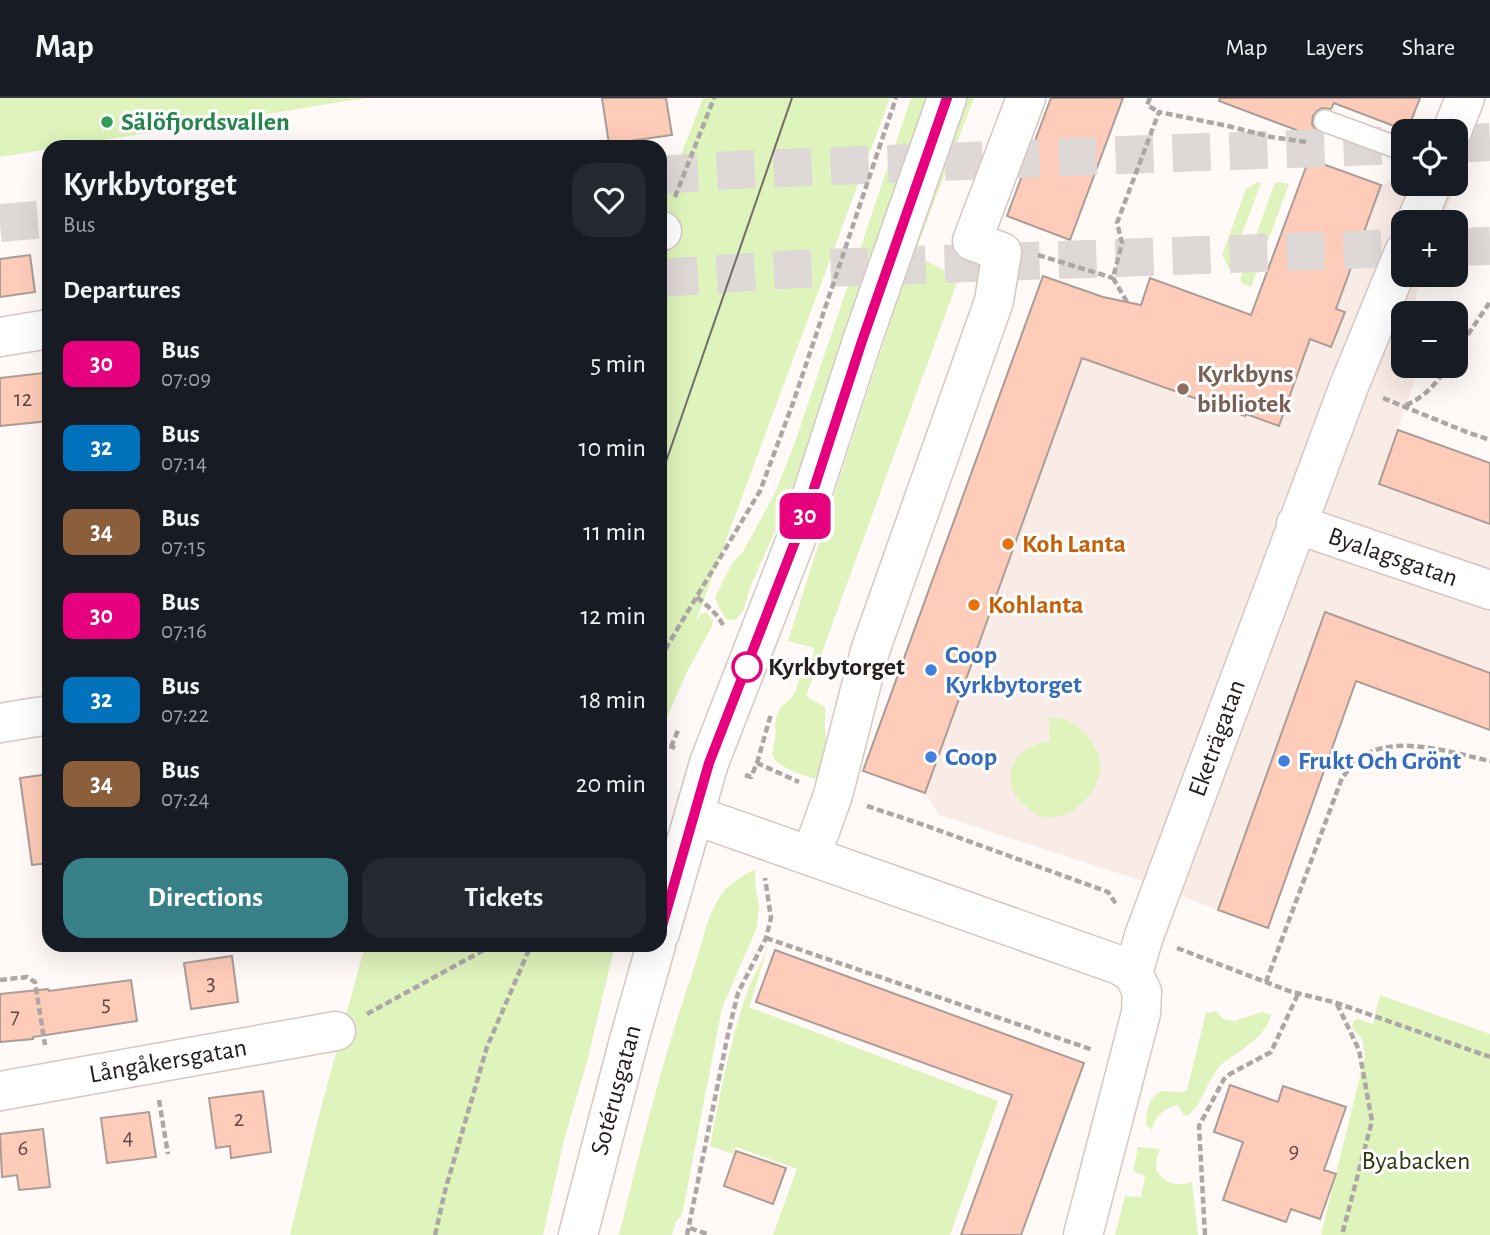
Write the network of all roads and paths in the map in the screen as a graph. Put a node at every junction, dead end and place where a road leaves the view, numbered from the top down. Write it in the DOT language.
graph roads {
  1 [pos="713,98"];
  2 [pos="896,98"];
  3 [pos="947,98"];
  4 [pos="1026,98"];
  5 [pos="1150,98"];
  6 [pos="1465,98"];
  7 [pos="1477,98"];
  8 [pos="1490,103"];
  9 [pos="1159,112"];
  10 [pos="1457,119"];
  11 [pos="1325,121"];
  12 [pos="1316,144"];
  13 [pos="1391,145"];
  14 [pos="667,216"];
  15 [pos="1002,252"];
  16 [pos="1113,278"];
  17 [pos="1391,284"];
  18 [pos="1127,302"];
  19 [pos="1490,302"];
  20 [pos="42,330"];
  21 [pos="1468,334"];
  22 [pos="0,337"];
  23 [pos="1438,378"];
  24 [pos="1349,386"];
  25 [pos="1405,406"];
  26 [pos="1490,440"];
  27 [pos="1296,524"];
  28 [pos="1490,590"];
  29 [pos="697,597"];
  30 [pos="724,629"];
  31 [pos="667,646"];
  32 [pos="42,716"];
  33 [pos="0,723"];
  34 [pos="680,727"];
  35 [pos="667,745"];
  36 [pos="671,747"];
  37 [pos="1490,761"];
  38 [pos="709,763"];
  39 [pos="833,795"];
  40 [pos="694,815"];
  41 [pos="771,842"];
  42 [pos="811,856"];
  43 [pos="667,909"];
  44 [pos="1144,936"];
  45 [pos="766,938"];
  46 [pos="480,952"];
  47 [pos="528,952"];
  48 [pos="654,952"];
  49 [pos="1133,973"];
  50 [pos="0,980"];
  51 [pos="1266,982"];
  52 [pos="1298,993"];
  53 [pos="1337,1003"];
  54 [pos="336,1031"];
  55 [pos="1490,1057"];
  56 [pos="1128,1062"];
  57 [pos="153,1064"];
  58 [pos="51,1082"];
  59 [pos="0,1091"];
  60 [pos="168,1154"];
  61 [pos="690,1228"];
  62 [pos="435,1235"];
  63 [pos="578,1235"];
  64 [pos="687,1235"];
  65 [pos="710,1235"];
  66 [pos="1083,1235"];
  67 [pos="1205,1235"];
  68 [pos="1342,1235"];
  1 -- 14 [label="path"];
  2 -- 29 [label="path"];
  3 -- 38 [label="street"];
  4 -- 15 [label="street"];
  5 -- 9 [label="path"];
  6 -- 10 [label="street"];
  7 -- 8 [label="street"];
  9 -- 12 [label="path"];
  9 -- 16 [label="path"];
  11 -- 13 [label="lane"];
  15 -- 16 [label="path"];
  15 -- 39 [label="street"];
  16 -- 18 [label="path"];
  17 -- 24 [label="street, Eketrägatan"];
  19 -- 21 [label="path"];
  20 -- 22 [label="street"];
  23 -- 25 [label="path"];
  24 -- 25 [label="path"];
  24 -- 27 [label="street, Eketrägatan"];
  25 -- 26 [label="path"];
  27 -- 28 [label="street, Byalagsgatan"];
  27 -- 44 [label="street, Eketrägatan"];
  29 -- 30 [label="path"];
  29 -- 31 [label="path"];
  32 -- 33 [label="street"];
  34 -- 36 [label="path"];
  35 -- 36 [label="path"];
  36 -- 38 [label="path"];
  37 -- 51 [label="path"];
  38 -- 39 [label="path"];
  38 -- 40 [label="street"];
  39 -- 42 [label="street"];
  39 -- 44 [label="path"];
  40 -- 41 [label="street"];
  40 -- 43 [label="street"];
  41 -- 42 [label="street"];
  41 -- 45 [label="path"];
  42 -- 49 [label="street"];
  44 -- 49 [label="street, Eketrägatan"];
  44 -- 51 [label="path"];
  45 -- 56 [label="path"];
  45 -- 61 [label="path"];
  46 -- 54 [label="path"];
  47 -- 62 [label="path"];
  48 -- 63 [label="street, Sotérusgatan"];
  49 -- 56 [label="street"];
  50 -- 58 [label="path"];
  51 -- 52 [label="path"];
  52 -- 53 [label="path"];
  52 -- 67 [label="path"];
  53 -- 55 [label="path"];
  53 -- 68 [label="path"];
  54 -- 57 [label="street, Långåkersgatan"];
  56 -- 66 [label="street"];
  57 -- 58 [label="street, Långåkersgatan"];
  57 -- 60 [label="path"];
  58 -- 59 [label="street, Långåkersgatan"];
  61 -- 64 [label="path"];
  61 -- 65 [label="path"];
}
